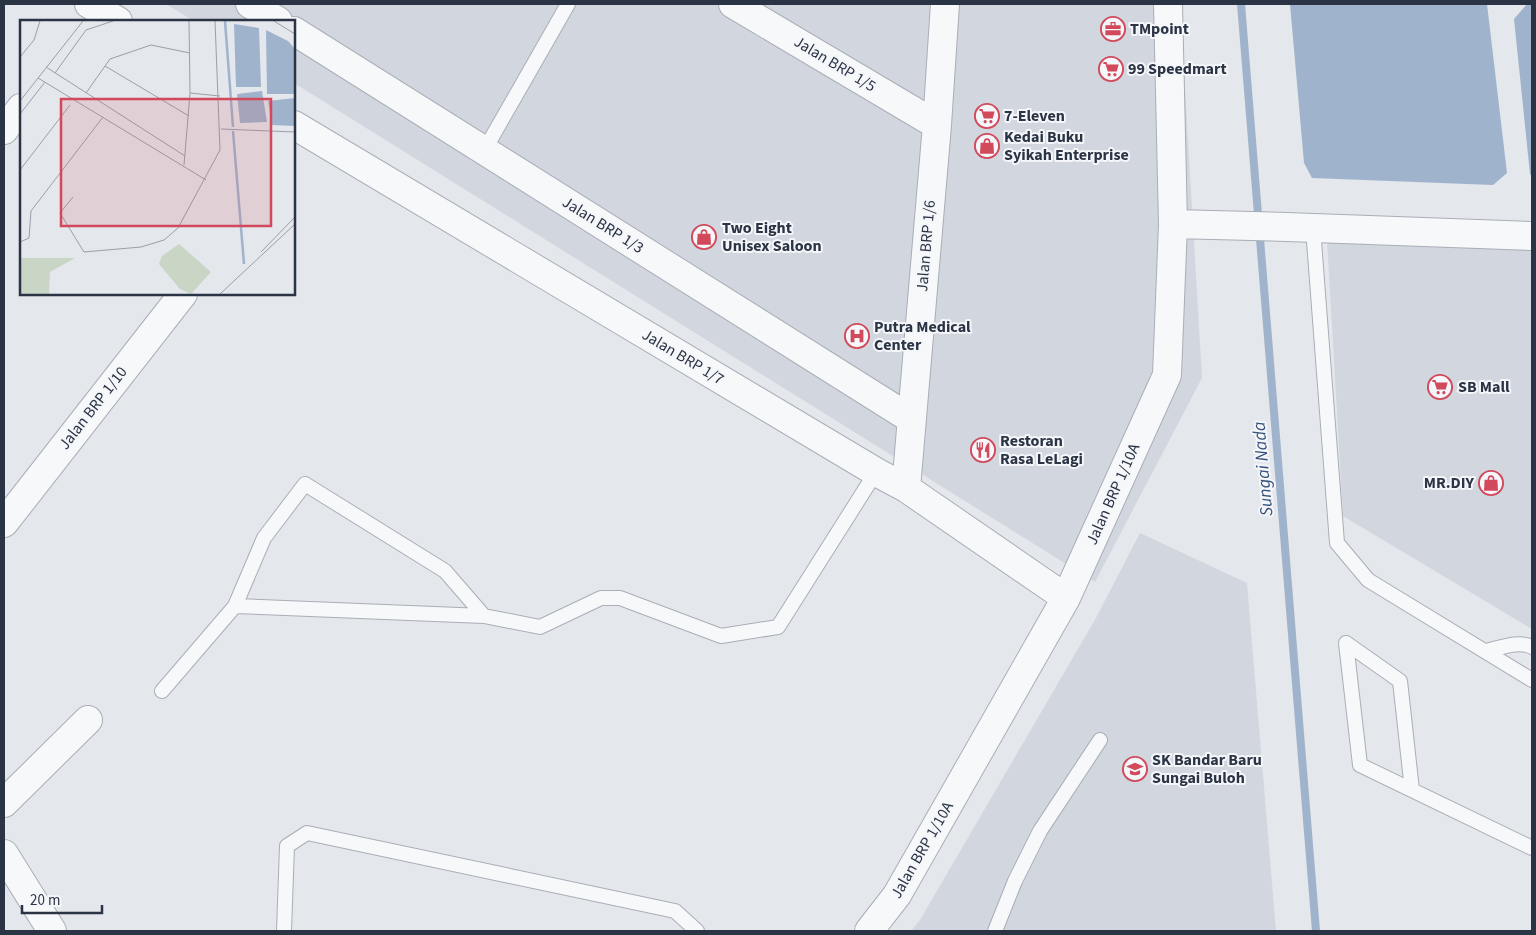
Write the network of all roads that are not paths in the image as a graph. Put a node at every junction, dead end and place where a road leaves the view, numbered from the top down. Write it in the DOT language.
graph roads {
  1 [pos="89,4"];
  2 [pos="250,4"];
  3 [pos="568,4"];
  4 [pos="733,4"];
  5 [pos="945,4"];
  6 [pos="1168,4"];
  7 [pos="116,20"];
  8 [pos="276,20"];
  9 [pos="295,32"];
  10 [pos="20,109"];
  11 [pos="937,125"];
  12 [pos="4,130"];
  13 [pos="299,137"];
  14 [pos="484,151"];
  15 [pos="1173,224"];
  16 [pos="1300,227"];
  17 [pos="1532,236"];
  18 [pos="182,295"];
  19 [pos="911,419"];
  20 [pos="876,472"];
  21 [pos="906,488"];
  22 [pos="4,523"];
  23 [pos="1066,598"];
  24 [pos="234,606"];
  25 [pos="484,616"];
  26 [pos="1532,647"];
  27 [pos="1486,651"];
  28 [pos="1532,680"];
  29 [pos="162,691"];
  30 [pos="88,720"];
  31 [pos="1100,740"];
  32 [pos="1412,790"];
  33 [pos="4,803"];
  34 [pos="1532,848"];
  35 [pos="4,854"];
  36 [pos="52,931"];
  37 [pos="284,931"];
  38 [pos="697,931"];
  39 [pos="869,931"];
  40 [pos="995,931"];
  1 -- 7 [label="street"];
  2 -- 8 [label="street"];
  3 -- 14 [label="lane"];
  4 -- 11 [label="street, Jalan BRP 1/5"];
  5 -- 11 [label="street, Jalan BRP 1/6"];
  6 -- 15 [label="street, Jalan BRP 1/10A"];
  9 -- 14 [label="street, Jalan BRP 1/3"];
  10 -- 12 [label="street"];
  11 -- 19 [label="street, Jalan BRP 1/6"];
  13 -- 20 [label="street, Jalan BRP 1/7"];
  14 -- 19 [label="street, Jalan BRP 1/3"];
  15 -- 16 [label="street"];
  15 -- 23 [label="street, Jalan BRP 1/10A"];
  16 -- 17 [label="street"];
  16 -- 27 [label="lane"];
  18 -- 22 [label="street, Jalan BRP 1/10"];
  19 -- 21 [label="street, Jalan BRP 1/6"];
  20 -- 21 [label="street, Jalan BRP 1/7"];
  20 -- 25 [label="lane"];
  21 -- 23 [label="street, Jalan BRP 1/7"];
  23 -- 39 [label="street, Jalan BRP 1/10A"];
  24 -- 25 [label="lane"];
  24 -- 25 [label="lane"];
  24 -- 29 [label="lane"];
  26 -- 27 [label="lane"];
  27 -- 28 [label="lane"];
  30 -- 33 [label="street"];
  31 -- 40 [label="lane"];
  32 -- 32 [label="lane"];
  32 -- 34 [label="lane"];
  35 -- 36 [label="street"];
  37 -- 38 [label="lane"];
}
